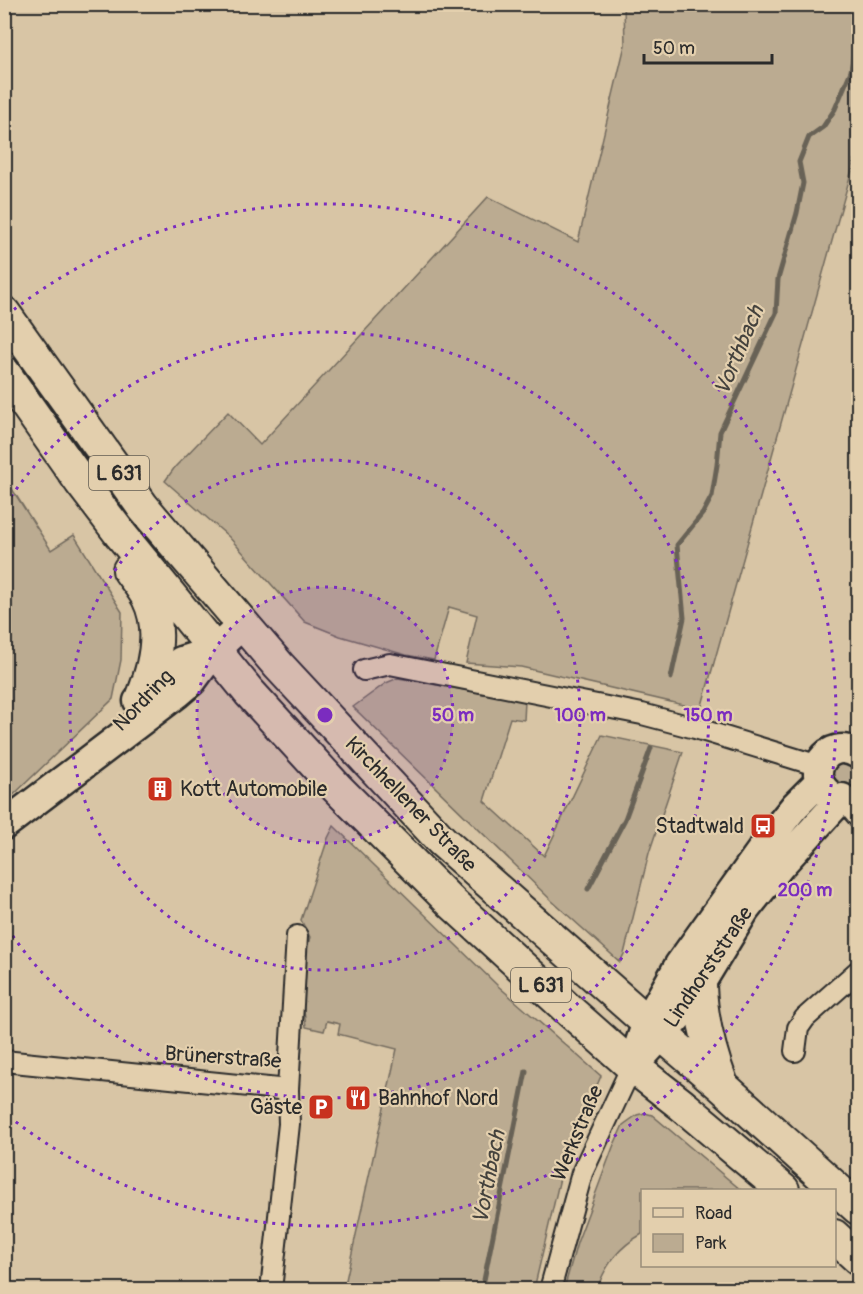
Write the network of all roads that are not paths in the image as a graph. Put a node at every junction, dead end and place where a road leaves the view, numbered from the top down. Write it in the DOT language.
graph roads {
  1 [pos="4,313"];
  2 [pos="4,373"];
  3 [pos="121,535"];
  4 [pos="243,624"];
  5 [pos="214,650"];
  6 [pos="364,670"];
  7 [pos="143,696"];
  8 [pos="858,754"];
  9 [pos="81,767"];
  10 [pos="819,774"];
  11 [pos="852,801"];
  12 [pos="4,825"];
  13 [pos="297,936"];
  14 [pos="858,971"];
  15 [pos="700,985"];
  16 [pos="655,1028"];
  17 [pos="795,1051"];
  18 [pos="4,1061"];
  19 [pos="632,1066"];
  20 [pos="722,1086"];
  21 [pos="288,1090"];
  22 [pos="781,1189"];
  23 [pos="858,1208"];
  24 [pos="836,1238"];
  25 [pos="858,1258"];
  26 [pos="271,1290"];
  27 [pos="550,1290"];
  1 -- 4 [label="main road, Kirchhellener Straße / L 631"];
  2 -- 3 [label="main road, Kirchhellener Straße / L 631"];
  3 -- 5 [label="main road, Kirchhellener Straße / L 631"];
  3 -- 7 [label="main road"];
  4 -- 5 [label="street, Nordring"];
  4 -- 16 [label="main road, Kirchhellener Straße / L 631"];
  5 -- 7 [label="street, Nordring"];
  5 -- 9 [label="street, Nordring"];
  5 -- 19 [label="main road, Kirchhellener Straße / L 631"];
  6 -- 10 [label="street"];
  7 -- 9 [label="street, Nordring"];
  8 -- 10 [label="street, Lindhorststraße"];
  9 -- 12 [label="street, Nordring"];
  10 -- 11 [label="street"];
  10 -- 16 [label="street, Lindhorststraße"];
  11 -- 15 [label="street, Lindhorststraße"];
  13 -- 21 [label="street, Brünerstraße"];
  14 -- 17 [label="street"];
  15 -- 16 [label="street, Lindhorststraße"];
  15 -- 20 [label="main road"];
  16 -- 19 [label="street, Lindhorststraße"];
  16 -- 20 [label="main road, Kirchhellener Straße / L 631"];
  18 -- 21 [label="street, Brünerstraße"];
  19 -- 22 [label="main road, Kirchhellener Straße / L 631"];
  19 -- 27 [label="street, Werkstraße"];
  20 -- 23 [label="main road, Kirchhellener Straße / L 631"];
  21 -- 26 [label="street"];
  24 -- 25 [label="main road"];
}
